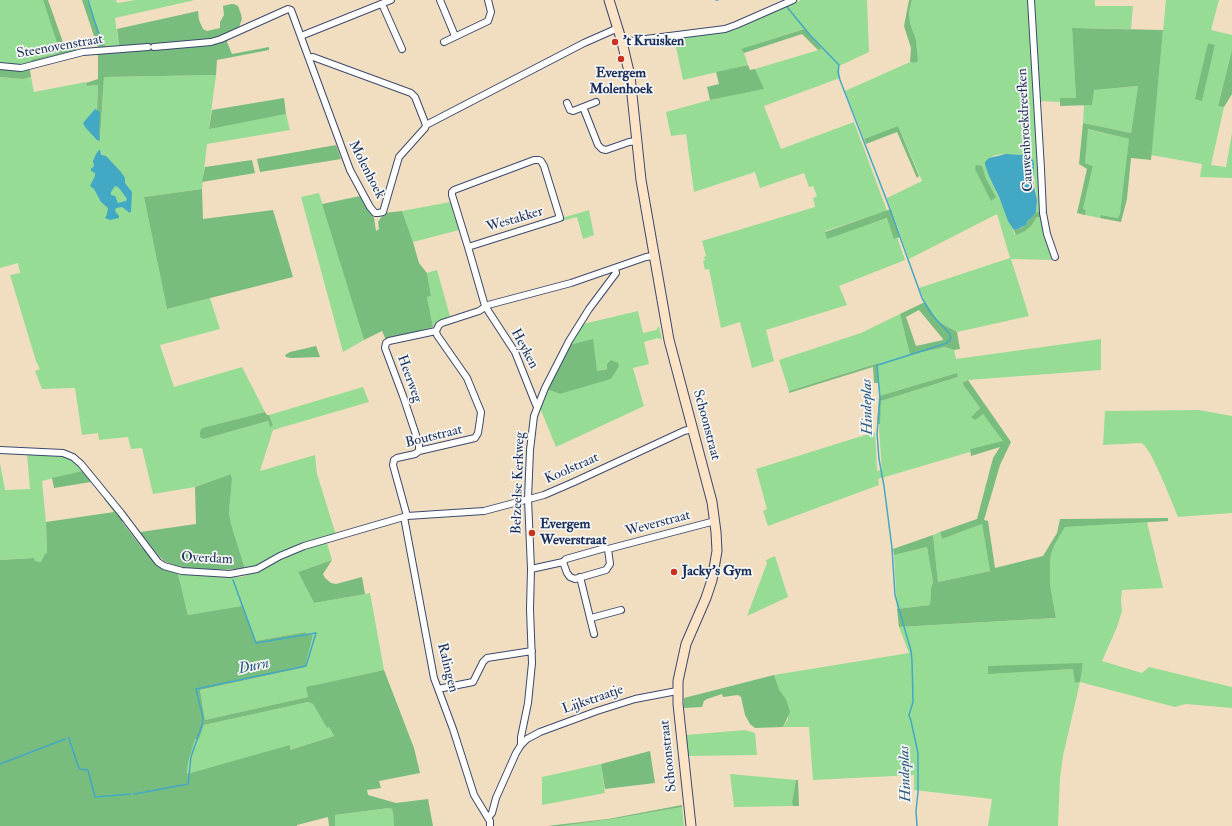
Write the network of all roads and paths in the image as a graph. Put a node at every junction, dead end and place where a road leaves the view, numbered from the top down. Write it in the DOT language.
graph roads {
  1 [pos="391,0"];
  2 [pos="440,0"];
  3 [pos="488,0"];
  4 [pos="609,0"];
  5 [pos="793,0"];
  6 [pos="1031,0"];
  7 [pos="382,4"];
  8 [pos="291,10"];
  9 [pos="618,28"];
  10 [pos="300,36"];
  11 [pos="455,36"];
  12 [pos="444,42"];
  13 [pos="622,42"];
  14 [pos="399,47"];
  15 [pos="309,58"];
  16 [pos="0,66"];
  17 [pos="596,102"];
  18 [pos="567,103"];
  19 [pos="583,107"];
  20 [pos="426,125"];
  21 [pos="637,141"];
  22 [pos="468,247"];
  23 [pos="653,256"];
  24 [pos="1055,257"];
  25 [pos="615,269"];
  26 [pos="485,306"];
  27 [pos="436,331"];
  28 [pos="538,405"];
  29 [pos="692,429"];
  30 [pos="0,450"];
  31 [pos="419,451"];
  32 [pos="528,499"];
  33 [pos="405,517"];
  34 [pos="715,522"];
  35 [pos="608,549"];
  36 [pos="563,562"];
  37 [pos="531,569"];
  38 [pos="580,577"];
  39 [pos="621,610"];
  40 [pos="591,618"];
  41 [pos="594,634"];
  42 [pos="532,651"];
  43 [pos="438,689"];
  44 [pos="677,691"];
  45 [pos="521,745"];
  46 [pos="488,818"];
  47 [pos="490,826"];
  48 [pos="691,826"];
  1 -- 7 [label="street"];
  2 -- 11 [label="street"];
  3 -- 11 [label="street"];
  4 -- 9 [label="street, Schoonstraat"];
  5 -- 13 [label="street"];
  6 -- 24 [label="street, Cauwenbroekdreefken"];
  7 -- 10 [label="street"];
  7 -- 14 [label="street"];
  8 -- 10 [label="street, Molenhoek"];
  8 -- 16 [label="street, Steenovenstraat"];
  9 -- 13 [label="street, Schoonstraat"];
  9 -- 20 [label="street, Molenhoek"];
  10 -- 15 [label="street, Molenhoek"];
  11 -- 12 [label="street"];
  13 -- 21 [label="street, Schoonstraat"];
  15 -- 20 [label="street"];
  15 -- 20 [label="street, Molenhoek"];
  17 -- 19 [label="street"];
  18 -- 19 [label="street"];
  19 -- 21 [label="street"];
  21 -- 23 [label="street, Schoonstraat"];
  22 -- 22 [label="street, Westakker"];
  22 -- 26 [label="street"];
  23 -- 25 [label="street"];
  23 -- 29 [label="street, Schoonstraat"];
  25 -- 26 [label="street"];
  25 -- 28 [label="street, Belzeelse Kerkweg"];
  26 -- 27 [label="street"];
  26 -- 28 [label="street, Heyken"];
  27 -- 31 [label="street, Heerweg"];
  27 -- 31 [label="street, Boutstraat"];
  28 -- 32 [label="street, Belzeelse Kerkweg"];
  29 -- 32 [label="street, Koolstraat"];
  29 -- 34 [label="street, Schoonstraat"];
  30 -- 33 [label="street, Overdam"];
  31 -- 33 [label="street, Boutstraat"];
  32 -- 33 [label="street, Koolstraat"];
  32 -- 37 [label="street, Belzeelse Kerkweg"];
  33 -- 43 [label="street, Ralingen"];
  34 -- 35 [label="street, Weverstraat"];
  34 -- 44 [label="street, Schoonstraat"];
  35 -- 36 [label="street, Weverstraat"];
  35 -- 38 [label="street"];
  36 -- 37 [label="street, Weverstraat"];
  36 -- 38 [label="street"];
  37 -- 42 [label="street, Belzeelse Kerkweg"];
  38 -- 40 [label="street"];
  39 -- 40 [label="street"];
  40 -- 41 [label="street"];
  42 -- 43 [label="street"];
  42 -- 45 [label="street, Belzeelse Kerkweg"];
  43 -- 46 [label="street, Ralingen"];
  44 -- 45 [label="street, Lijkstraatje"];
  44 -- 48 [label="street, Schoonstraat"];
  45 -- 46 [label="street"];
  46 -- 47 [label="street, Ralingen"];
}
